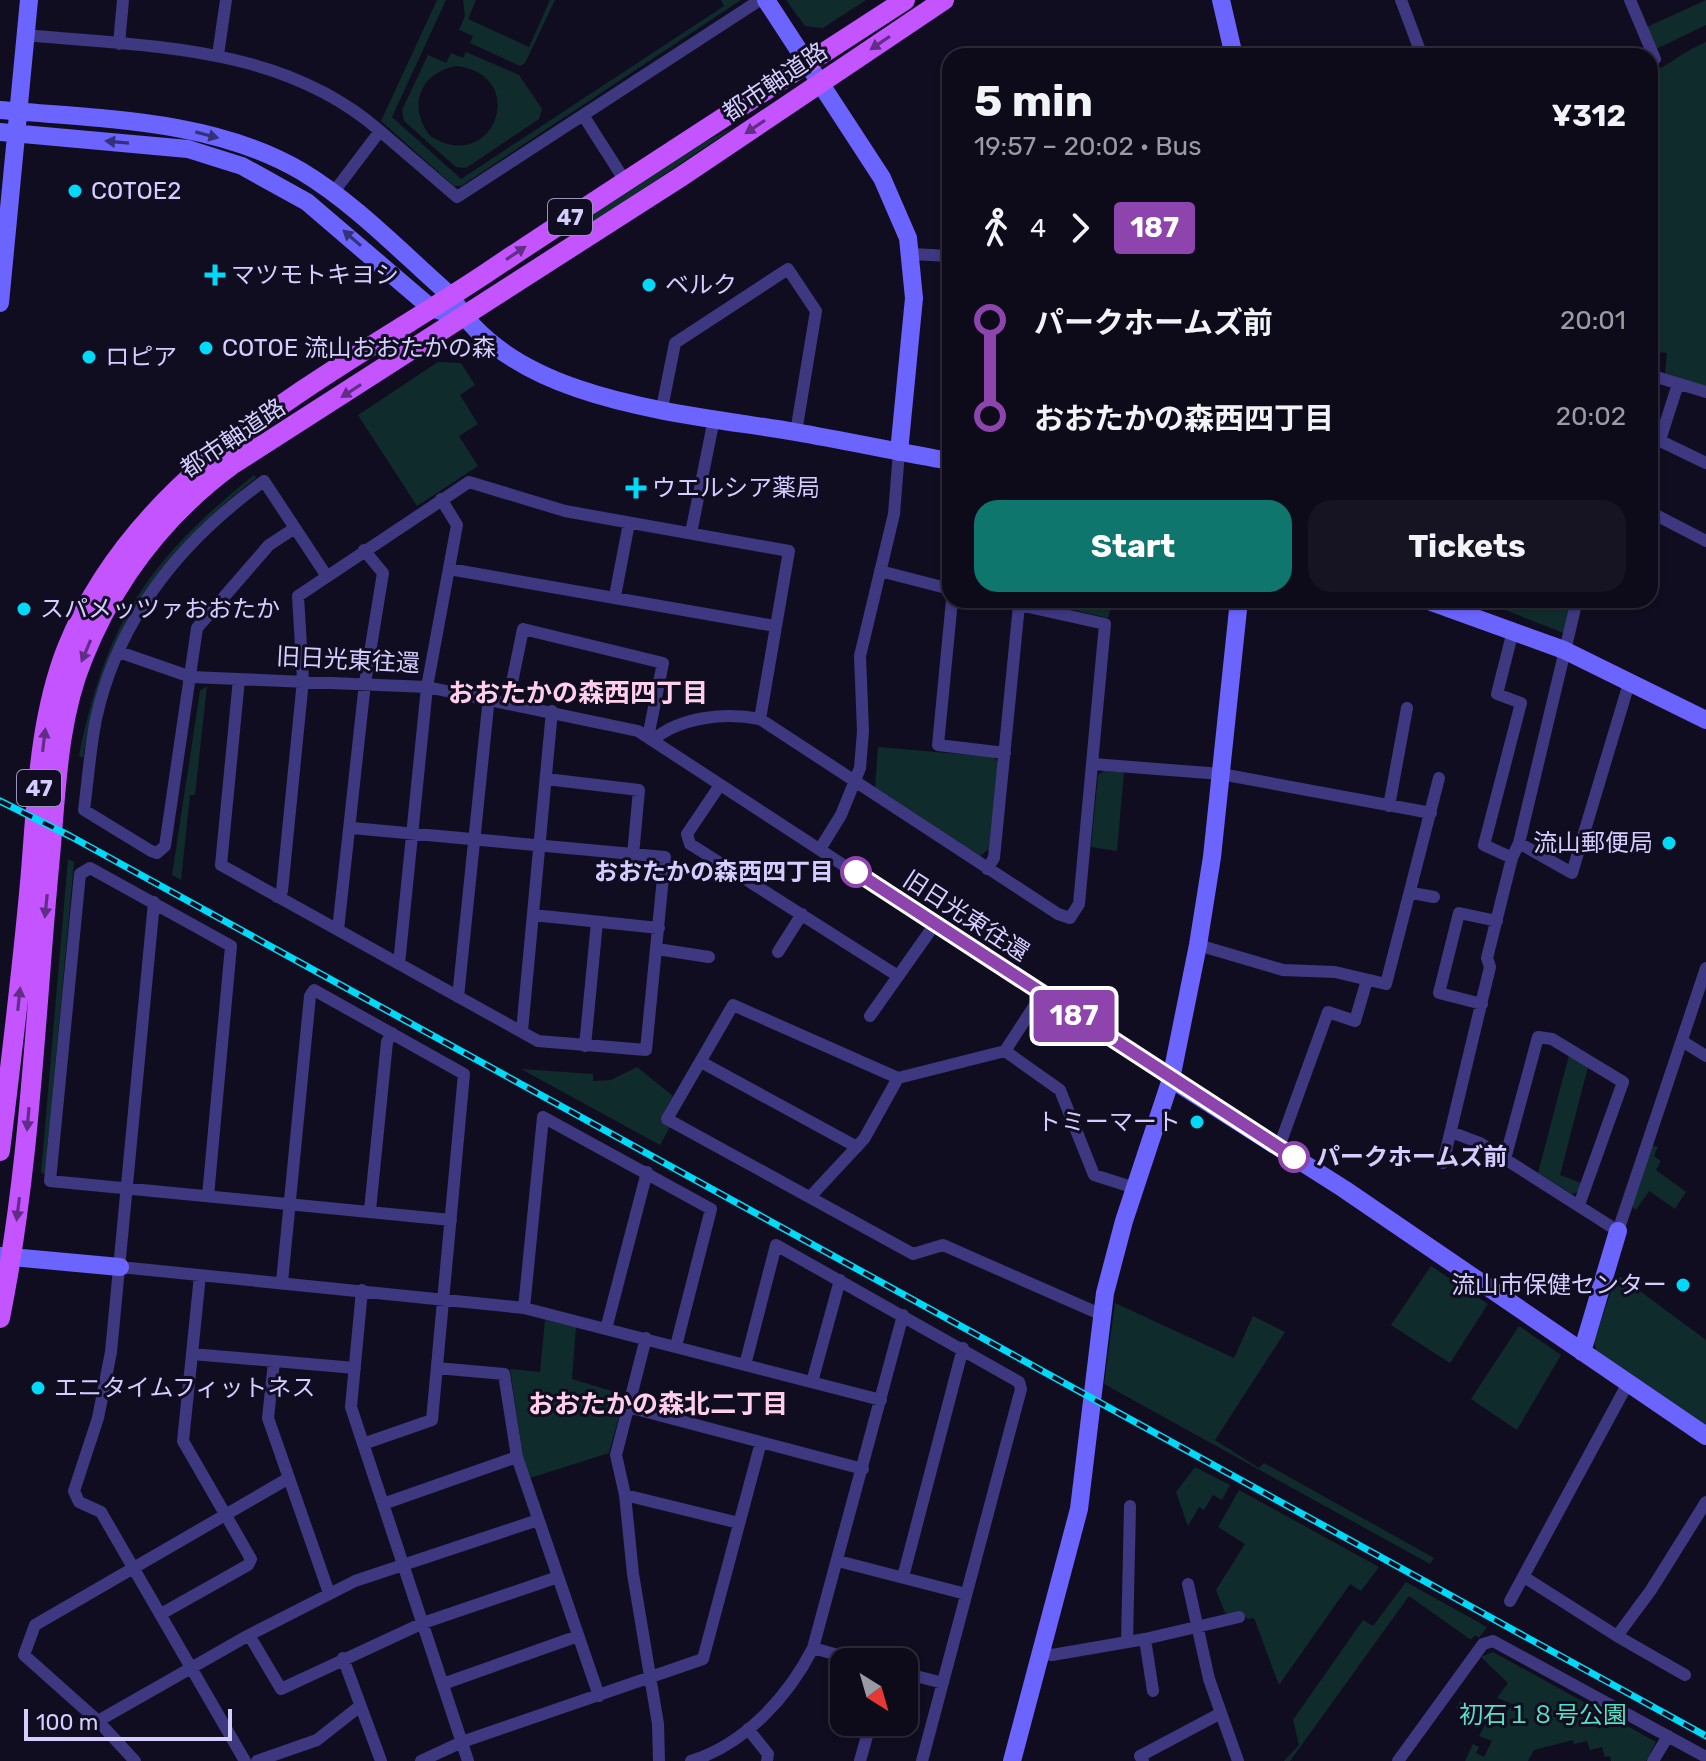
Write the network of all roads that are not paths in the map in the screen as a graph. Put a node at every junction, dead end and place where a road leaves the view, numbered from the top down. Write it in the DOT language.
graph roads {
  1 [pos="29,0"];
  2 [pos="123,0"];
  3 [pos="226,0"];
  4 [pos="763,0"];
  5 [pos="905,0"];
  6 [pos="944,0"];
  7 [pos="1221,0"];
  8 [pos="1401,0"];
  9 [pos="1630,0"];
  10 [pos="26,35"];
  11 [pos="119,44"];
  12 [pos="1232,48"];
  13 [pos="1419,48"];
  14 [pos="1650,48"];
  15 [pos="218,55"];
  16 [pos="807,63"];
  17 [pos="820,83"];
  18 [pos="9,111"];
  19 [pos="583,115"];
  20 [pos="380,131"];
  21 [pos="8,132"];
  22 [pos="625,181"];
  23 [pos="333,193"];
  24 [pos="911,254"];
  25 [pos="942,256"];
  26 [pos="0,292"];
  27 [pos="451,296"];
  28 [pos="431,308"];
  29 [pos="463,318"];
  30 [pos="1658,378"];
  31 [pos="1678,384"];
  32 [pos="1706,392"];
  33 [pos="662,408"];
  34 [pos="714,419"];
  35 [pos="1658,431"];
  36 [pos="796,432"];
  37 [pos="1658,439"];
  38 [pos="899,452"];
  39 [pos="942,460"];
  40 [pos="1706,463"];
  41 [pos="441,499"];
  42 [pos="1658,516"];
  43 [pos="629,523"];
  44 [pos="295,528"];
  45 [pos="691,533"];
  46 [pos="1706,541"];
  47 [pos="364,550"];
  48 [pos="449,569"];
  49 [pos="880,571"];
  50 [pos="326,575"];
  51 [pos="942,587"];
  52 [pos="615,596"];
  53 [pos="951,608"];
  54 [pos="1019,608"];
  55 [pos="1033,608"];
  56 [pos="1238,608"];
  57 [pos="1448,608"];
  58 [pos="1575,608"];
  59 [pos="775,626"];
  60 [pos="1513,631"];
  61 [pos="1564,650"];
  62 [pos="119,652"];
  63 [pos="191,677"];
  64 [pos="239,679"];
  65 [pos="303,680"];
  66 [pos="1630,680"];
  67 [pos="365,683"];
  68 [pos="427,687"];
  69 [pos="489,697"];
  70 [pos="508,702"];
  71 [pos="1407,708"];
  72 [pos="552,711"];
  73 [pos="760,719"];
  74 [pos="1706,720"];
  75 [pos="650,739"];
  76 [pos="1005,753"];
  77 [pos="1093,764"];
  78 [pos="1221,774"];
  79 [pos="1439,778"];
  80 [pos="546,779"];
  81 [pos="855,782"];
  82 [pos="720,785"];
  83 [pos="1389,806"];
  84 [pos="1431,813"];
  85 [pos="352,828"];
  86 [pos="415,836"];
  87 [pos="477,841"];
  88 [pos="1519,843"];
  89 [pos="540,849"];
  90 [pos="820,849"];
  91 [pos="633,855"];
  92 [pos="1512,858"];
  93 [pos="987,869"];
  94 [pos="1412,893"];
  95 [pos="277,897"];
  96 [pos="1434,897"];
  97 [pos="154,902"];
  98 [pos="802,914"];
  99 [pos="533,915"];
  100 [pos="1497,921"];
  101 [pos="597,922"];
  102 [pos="935,924"];
  103 [pos="659,928"];
  104 [pos="338,930"];
  105 [pos="1198,945"];
  106 [pos="657,949"];
  107 [pos="778,952"];
  108 [pos="709,957"];
  109 [pos="399,964"];
  110 [pos="1706,968"];
  111 [pos="898,976"];
  112 [pos="1367,980"];
  113 [pos="1042,994"];
  114 [pos="458,997"];
  115 [pos="1482,1004"];
  116 [pos="870,1016"];
  117 [pos="522,1031"];
  118 [pos="392,1033"];
  119 [pos="1682,1041"];
  120 [pos="585,1046"];
  121 [pos="1005,1051"];
  122 [pos="1706,1056"];
  123 [pos="701,1062"];
  124 [pos="898,1078"];
  125 [pos="1171,1079"];
  126 [pos="1451,1132"];
  127 [pos="857,1147"];
  128 [pos="1279,1147"];
  129 [pos="0,1151"];
  130 [pos="1505,1159"];
  131 [pos="1443,1163"];
  132 [pos="647,1172"];
  133 [pos="127,1188"];
  134 [pos="1135,1188"];
  135 [pos="208,1196"];
  136 [pos="810,1197"];
  137 [pos="289,1204"];
  138 [pos="1579,1205"];
  139 [pos="370,1210"];
  140 [pos="451,1220"];
  141 [pos="1618,1231"];
  142 [pos="6,1257"];
  143 [pos="120,1267"];
  144 [pos="200,1275"];
  145 [pos="840,1280"];
  146 [pos="282,1282"];
  147 [pos="362,1290"];
  148 [pos="444,1298"];
  149 [pos="524,1308"];
  150 [pos="1100,1314"];
  151 [pos="903,1315"];
  152 [pos="0,1318"];
  153 [pos="606,1329"];
  154 [pos="646,1338"];
  155 [pos="676,1346"];
  156 [pos="963,1348"];
  157 [pos="1582,1352"];
  158 [pos="192,1354"];
  159 [pos="274,1362"];
  160 [pos="745,1365"];
  161 [pos="355,1368"];
  162 [pos="437,1368"];
  163 [pos="812,1382"];
  164 [pos="1628,1383"];
  165 [pos="881,1400"];
  166 [pos="628,1407"];
  167 [pos="1706,1436"];
  168 [pos="761,1442"];
  169 [pos="363,1444"];
  170 [pos="517,1457"];
  171 [pos="863,1469"];
  172 [pos="289,1478"];
  173 [pos="625,1495"];
  174 [pos="1706,1502"];
  175 [pos="383,1504"];
  176 [pos="1130,1506"];
  177 [pos="226,1511"];
  178 [pos="538,1520"];
  179 [pos="739,1523"];
  180 [pos="838,1561"];
  181 [pos="404,1566"];
  182 [pos="134,1568"];
  183 [pos="558,1577"];
  184 [pos="903,1577"];
  185 [pos="1524,1577"];
  186 [pos="1188,1584"];
  187 [pos="329,1593"];
  188 [pos="966,1594"];
  189 [pos="1510,1601"];
  190 [pos="161,1614"];
  191 [pos="1239,1617"];
  192 [pos="423,1623"];
  193 [pos="1196,1626"];
  194 [pos="249,1635"];
  195 [pos="578,1636"];
  196 [pos="1617,1636"];
  197 [pos="1145,1639"];
  198 [pos="1127,1642"];
  199 [pos="813,1648"];
  200 [pos="830,1653"];
  201 [pos="1041,1653"];
  202 [pos="343,1658"];
  203 [pos="191,1667"];
  204 [pos="1685,1675"];
  205 [pos="918,1677"];
  206 [pos="650,1678"];
  207 [pos="943,1683"];
  208 [pos="443,1684"];
  209 [pos="1153,1691"];
  210 [pos="599,1696"];
  211 [pos="360,1706"];
  212 [pos="1221,1713"];
  213 [pos="98,1721"];
  214 [pos="748,1729"];
  215 [pos="867,1736"];
  216 [pos="1668,1736"];
  217 [pos="462,1742"];
  218 [pos="1706,1757"];
  219 [pos="135,1761"];
  220 [pos="245,1761"];
  221 [pos="257,1761"];
  222 [pos="381,1761"];
  223 [pos="421,1761"];
  224 [pos="468,1761"];
  225 [pos="659,1761"];
  226 [pos="691,1761"];
  227 [pos="767,1761"];
  228 [pos="860,1761"];
  229 [pos="922,1761"];
  230 [pos="1012,1761"];
  231 [pos="1143,1761"];
  232 [pos="1238,1761"];
  233 [pos="1398,1761"];
  234 [pos="1653,1761"];
  1 -- 10 [label="street"];
  2 -- 11 [label="street"];
  3 -- 15 [label="street"];
  4 -- 16 [label="street"];
  4 -- 19 [label="street"];
  5 -- 16 [label="main road, 都市軸道路 / 47"];
  6 -- 17 [label="main road, 都市軸道路 / 47, one-way"];
  7 -- 12 [label="street"];
  8 -- 13 [label="street"];
  9 -- 14 [label="street"];
  10 -- 11 [label="street"];
  10 -- 18 [label="street"];
  11 -- 15 [label="street"];
  15 -- 20 [label="street"];
  16 -- 17 [label="street"];
  16 -- 22 [label="main road, 都市軸道路 / 47"];
  17 -- 24 [label="street"];
  17 -- 29 [label="main road, 都市軸道路 / 47, one-way"];
  18 -- 21 [label="street"];
  18 -- 23 [label="street, one-way"];
  19 -- 20 [label="street"];
  19 -- 22 [label="street"];
  20 -- 23 [label="street"];
  21 -- 26 [label="street"];
  28 -- 21 [label="street, one-way"];
  27 -- 22 [label="main road, 都市軸道路 / 47, one-way"];
  23 -- 27 [label="street"];
  24 -- 25 [label="street"];
  24 -- 38 [label="street"];
  27 -- 28 [label="main road, 都市軸道路 / 47"];
  27 -- 29 [label="street"];
  28 -- 29 [label="street"];
  129 -- 28 [label="main road, 都市軸道路 / 47, one-way"];
  29 -- 33 [label="street"];
  29 -- 142 [label="main road, 都市軸道路 / 47, one-way"];
  30 -- 31 [label="street"];
  31 -- 32 [label="street"];
  31 -- 35 [label="street"];
  33 -- 34 [label="street"];
  33 -- 36 [label="street"];
  34 -- 36 [label="street"];
  34 -- 45 [label="street"];
  36 -- 38 [label="street"];
  37 -- 40 [label="street"];
  38 -- 39 [label="street"];
  38 -- 49 [label="street"];
  41 -- 43 [label="street"];
  41 -- 47 [label="street"];
  41 -- 48 [label="street"];
  42 -- 46 [label="street"];
  43 -- 45 [label="street"];
  43 -- 52 [label="street"];
  44 -- 50 [label="street"];
  44 -- 62 [label="street"];
  44 -- 63 [label="street"];
  45 -- 59 [label="street"];
  47 -- 50 [label="street"];
  47 -- 67 [label="street"];
  48 -- 52 [label="street"];
  48 -- 68 [label="street"];
  49 -- 51 [label="street"];
  49 -- 81 [label="street"];
  50 -- 65 [label="street"];
  52 -- 59 [label="street"];
  53 -- 76 [label="street"];
  54 -- 76 [label="street"];
  55 -- 77 [label="street"];
  56 -- 78 [label="street"];
  57 -- 60 [label="street"];
  58 -- 61 [label="street"];
  59 -- 73 [label="street"];
  60 -- 61 [label="street"];
  60 -- 92 [label="street"];
  61 -- 66 [label="street"];
  61 -- 88 [label="street"];
  62 -- 63 [label="street, 旧日光東往還"];
  62 -- 63 [label="street"];
  63 -- 64 [label="street, 旧日光東往還"];
  64 -- 65 [label="street, 旧日光東往還"];
  64 -- 95 [label="street"];
  65 -- 67 [label="street, 旧日光東往還"];
  65 -- 95 [label="street"];
  66 -- 74 [label="street"];
  66 -- 88 [label="street"];
  67 -- 68 [label="street, 旧日光東往還"];
  67 -- 85 [label="street"];
  68 -- 69 [label="street, 旧日光東往還"];
  68 -- 86 [label="street"];
  69 -- 70 [label="street, 旧日光東往還"];
  69 -- 87 [label="street"];
  70 -- 72 [label="street, 旧日光東往還"];
  70 -- 75 [label="street"];
  71 -- 83 [label="street"];
  72 -- 75 [label="street, 旧日光東往還"];
  72 -- 80 [label="street"];
  73 -- 75 [label="street"];
  73 -- 81 [label="street"];
  75 -- 82 [label="street, 旧日光東往還"];
  76 -- 93 [label="street"];
  77 -- 78 [label="street"];
  77 -- 93 [label="street"];
  78 -- 83 [label="street"];
  78 -- 105 [label="street"];
  79 -- 84 [label="street"];
  80 -- 89 [label="street"];
  80 -- 91 [label="street"];
  81 -- 90 [label="street"];
  81 -- 93 [label="street"];
  82 -- 90 [label="street, 旧日光東往還"];
  82 -- 98 [label="street"];
  83 -- 84 [label="street"];
  84 -- 94 [label="street"];
  85 -- 86 [label="street"];
  85 -- 104 [label="street"];
  86 -- 87 [label="street"];
  86 -- 109 [label="street"];
  87 -- 89 [label="street"];
  87 -- 114 [label="street"];
  88 -- 92 [label="street"];
  89 -- 91 [label="street"];
  89 -- 99 [label="street"];
  90 -- 102 [label="street, 旧日光東往還"];
  91 -- 103 [label="street"];
  92 -- 100 [label="street"];
  94 -- 96 [label="street"];
  94 -- 112 [label="street"];
  95 -- 104 [label="street"];
  97 -- 133 [label="street"];
  97 -- 133 [label="street"];
  97 -- 135 [label="street"];
  98 -- 107 [label="street"];
  98 -- 111 [label="street"];
  99 -- 101 [label="street"];
  99 -- 117 [label="street"];
  100 -- 115 [label="street"];
  100 -- 115 [label="street"];
  101 -- 103 [label="street"];
  101 -- 120 [label="street"];
  102 -- 111 [label="street"];
  102 -- 113 [label="street, 旧日光東往還"];
  103 -- 106 [label="street"];
  104 -- 109 [label="street"];
  105 -- 112 [label="street"];
  105 -- 125 [label="street"];
  106 -- 108 [label="street"];
  106 -- 120 [label="street"];
  109 -- 114 [label="street"];
  110 -- 119 [label="street"];
  111 -- 116 [label="street"];
  112 -- 128 [label="street"];
  113 -- 121 [label="street"];
  113 -- 125 [label="street, 旧日光東往還"];
  114 -- 117 [label="street"];
  115 -- 126 [label="street"];
  117 -- 120 [label="street"];
  118 -- 137 [label="street"];
  118 -- 139 [label="street"];
  118 -- 140 [label="street"];
  119 -- 122 [label="street"];
  119 -- 141 [label="street"];
  121 -- 124 [label="street"];
  121 -- 134 [label="street"];
  123 -- 124 [label="street"];
  123 -- 127 [label="street"];
  123 -- 136 [label="street"];
  124 -- 127 [label="street"];
  125 -- 128 [label="street, 旧日光東往還"];
  125 -- 134 [label="street"];
  126 -- 130 [label="street"];
  126 -- 131 [label="street"];
  127 -- 136 [label="street"];
  128 -- 157 [label="street, 旧日光東往還"];
  130 -- 138 [label="street"];
  130 -- 138 [label="street"];
  132 -- 149 [label="street"];
  132 -- 153 [label="street"];
  132 -- 155 [label="street"];
  133 -- 135 [label="street"];
  133 -- 143 [label="street"];
  134 -- 150 [label="street"];
  135 -- 137 [label="street"];
  136 -- 150 [label="street"];
  137 -- 139 [label="street"];
  137 -- 146 [label="street"];
  138 -- 141 [label="street"];
  139 -- 140 [label="street"];
  140 -- 148 [label="street"];
  141 -- 157 [label="street"];
  142 -- 143 [label="street"];
  142 -- 152 [label="main road, 都市軸道路 / 47"];
  143 -- 144 [label="street"];
  143 -- 182 [label="street"];
  144 -- 146 [label="street"];
  144 -- 158 [label="street"];
  145 -- 151 [label="street"];
  145 -- 160 [label="street"];
  145 -- 163 [label="street"];
  146 -- 147 [label="street"];
  147 -- 148 [label="street"];
  147 -- 161 [label="street"];
  148 -- 149 [label="street"];
  148 -- 162 [label="street"];
  149 -- 153 [label="street"];
  150 -- 201 [label="street"];
  151 -- 156 [label="street"];
  151 -- 165 [label="street"];
  153 -- 154 [label="street"];
  154 -- 155 [label="street"];
  154 -- 166 [label="street"];
  155 -- 160 [label="street"];
  156 -- 184 [label="street"];
  156 -- 188 [label="street"];
  157 -- 164 [label="street, 旧日光東往還"];
  158 -- 159 [label="street"];
  158 -- 177 [label="street"];
  159 -- 161 [label="street"];
  159 -- 172 [label="street"];
  160 -- 163 [label="street"];
  161 -- 169 [label="street"];
  162 -- 169 [label="street"];
  162 -- 170 [label="street"];
  163 -- 165 [label="street"];
  164 -- 167 [label="street, 旧日光東往還"];
  164 -- 185 [label="street"];
  165 -- 171 [label="street"];
  166 -- 168 [label="street"];
  166 -- 173 [label="street"];
  168 -- 171 [label="street"];
  168 -- 179 [label="street"];
  169 -- 175 [label="street"];
  170 -- 175 [label="street"];
  170 -- 178 [label="street"];
  171 -- 180 [label="street"];
  172 -- 177 [label="street"];
  172 -- 187 [label="street"];
  173 -- 179 [label="street"];
  173 -- 206 [label="street"];
  174 -- 196 [label="street"];
  175 -- 181 [label="street"];
  176 -- 198 [label="street"];
  177 -- 182 [label="street"];
  177 -- 190 [label="street"];
  178 -- 181 [label="street"];
  178 -- 183 [label="street"];
  179 -- 206 [label="street"];
  180 -- 184 [label="street"];
  180 -- 199 [label="street"];
  181 -- 187 [label="street"];
  181 -- 192 [label="street"];
  182 -- 190 [label="street"];
  182 -- 213 [label="street"];
  183 -- 192 [label="street"];
  183 -- 195 [label="street"];
  184 -- 188 [label="street"];
  185 -- 189 [label="street"];
  185 -- 196 [label="street"];
  186 -- 193 [label="street"];
  187 -- 194 [label="street"];
  188 -- 207 [label="street"];
  190 -- 203 [label="street"];
  191 -- 193 [label="street"];
  192 -- 202 [label="street"];
  192 -- 208 [label="street"];
  193 -- 197 [label="street"];
  193 -- 212 [label="street"];
  194 -- 202 [label="street"];
  194 -- 203 [label="street"];
  195 -- 208 [label="street"];
  195 -- 210 [label="street"];
  196 -- 204 [label="street"];
  197 -- 198 [label="street"];
  197 -- 209 [label="street"];
  198 -- 201 [label="street"];
  199 -- 200 [label="street"];
  199 -- 214 [label="street"];
  201 -- 230 [label="street"];
  202 -- 211 [label="street"];
  203 -- 213 [label="street"];
  203 -- 220 [label="street"];
  205 -- 207 [label="street"];
  206 -- 210 [label="street"];
  206 -- 225 [label="street"];
  207 -- 229 [label="street"];
  208 -- 217 [label="street"];
  210 -- 217 [label="street"];
  211 -- 221 [label="street"];
  211 -- 222 [label="street"];
  212 -- 231 [label="street"];
  212 -- 232 [label="street"];
  213 -- 219 [label="street"];
  214 -- 226 [label="street"];
  214 -- 227 [label="street"];
  215 -- 228 [label="street"];
  216 -- 218 [label="street"];
  216 -- 233 [label="street"];
  216 -- 234 [label="street"];
  217 -- 223 [label="street"];
  217 -- 224 [label="street"];
}
